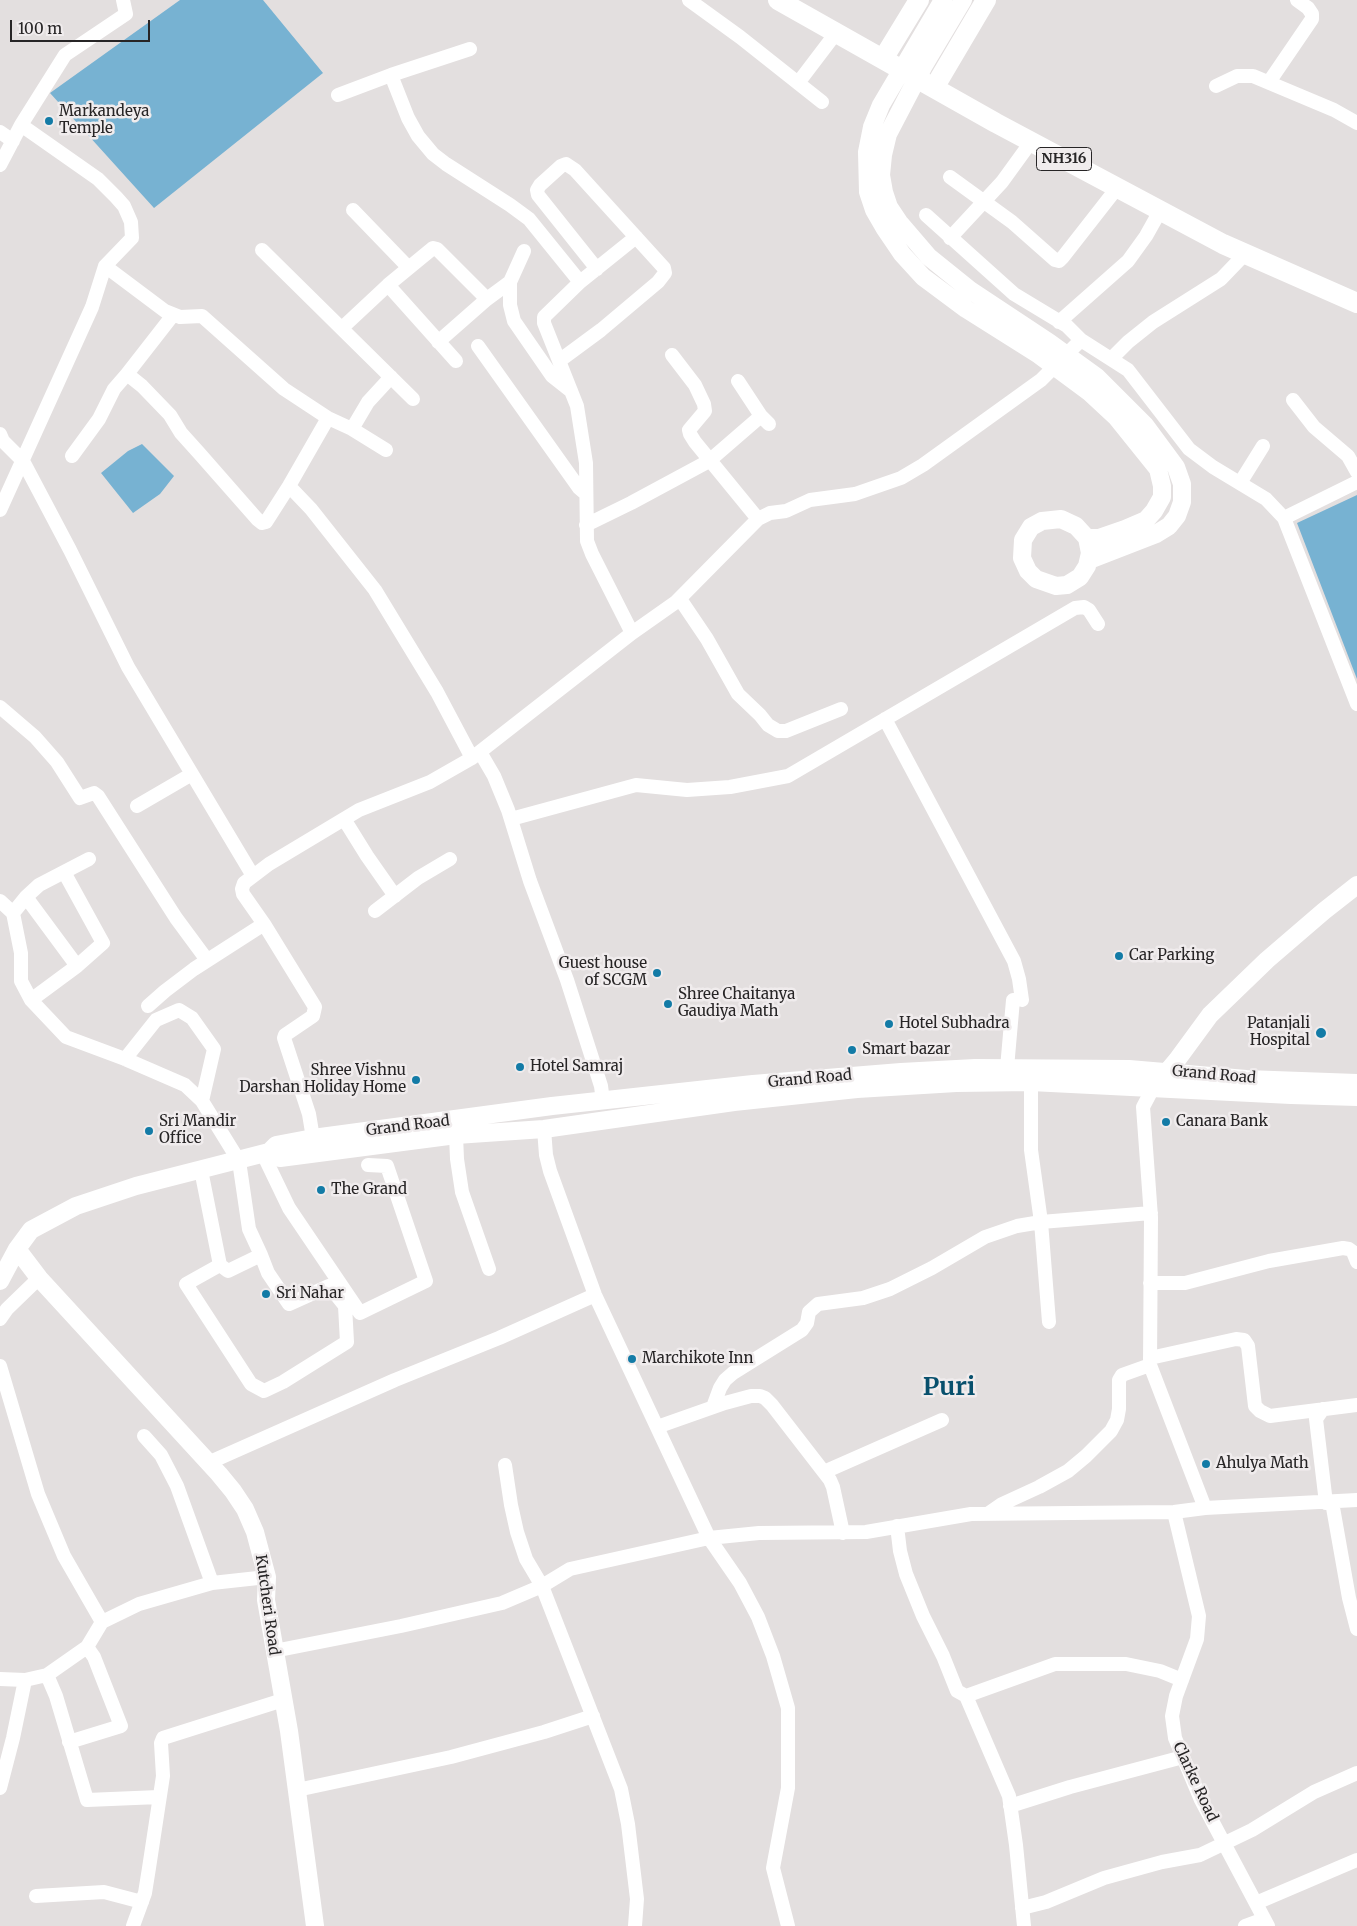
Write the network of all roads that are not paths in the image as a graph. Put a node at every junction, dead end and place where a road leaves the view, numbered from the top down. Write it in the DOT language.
graph roads {
  1 [pos="124,0"];
  2 [pos="689,0"];
  3 [pos="778,0"];
  4 [pos="919,0"];
  5 [pos="943,0"];
  6 [pos="963,0"];
  7 [pos="986,0"];
  8 [pos="1298,0"];
  9 [pos="836,33"];
  10 [pos="470,49"];
  11 [pos="883,59"];
  12 [pos="391,75"];
  13 [pos="1269,82"];
  14 [pos="798,83"];
  15 [pos="1216,86"];
  16 [pos="934,88"];
  17 [pos="338,95"];
  18 [pos="822,102"];
  19 [pos="1357,123"];
  20 [pos="21,125"];
  21 [pos="0,132"];
  22 [pos="13,141"];
  23 [pos="1031,142"];
  24 [pos="0,165"];
  25 [pos="950,177"];
  26 [pos="1117,188"];
  27 [pos="985,202"];
  28 [pos="353,210"];
  29 [pos="1160,210"];
  30 [pos="926,215"];
  31 [pos="636,237"];
  32 [pos="950,238"];
  33 [pos="262,250"];
  34 [pos="524,251"];
  35 [pos="1245,254"];
  36 [pos="104,266"];
  37 [pos="408,267"];
  38 [pos="597,269"];
  39 [pos="510,282"];
  40 [pos="580,282"];
  41 [pos="388,284"];
  42 [pos="487,299"];
  43 [pos="1357,303"];
  44 [pos="173,315"];
  45 [pos="1059,322"];
  46 [pos="342,328"];
  47 [pos="1081,340"];
  48 [pos="438,342"];
  49 [pos="478,346"];
  50 [pos="672,354"];
  51 [pos="1112,359"];
  52 [pos="559,361"];
  53 [pos="456,362"];
  54 [pos="127,374"];
  55 [pos="390,377"];
  56 [pos="738,381"];
  57 [pos="571,391"];
  58 [pos="413,399"];
  59 [pos="1293,400"];
  60 [pos="328,418"];
  61 [pos="352,429"];
  62 [pos="0,434"];
  63 [pos="1263,446"];
  64 [pos="386,450"];
  65 [pos="72,456"];
  66 [pos="710,461"];
  67 [pos="22,462"];
  68 [pos="1357,472"];
  69 [pos="1357,482"];
  70 [pos="1240,483"];
  71 [pos="289,486"];
  72 [pos="586,494"];
  73 [pos="0,510"];
  74 [pos="1284,518"];
  75 [pos="758,519"];
  76 [pos="586,525"];
  77 [pos="1087,538"];
  78 [pos="1089,560"];
  79 [pos="680,599"];
  80 [pos="1098,624"];
  81 [pos="632,633"];
  82 [pos="1357,704"];
  83 [pos="0,707"];
  84 [pos="841,709"];
  85 [pos="885,719"];
  86 [pos="476,755"];
  87 [pos="192,774"];
  88 [pos="138,806"];
  89 [pos="344,819"];
  90 [pos="511,819"];
  91 [pos="450,858"];
  92 [pos="89,859"];
  93 [pos="64,872"];
  94 [pos="253,876"];
  95 [pos="1357,885"];
  96 [pos="396,896"];
  97 [pos="26,897"];
  98 [pos="0,901"];
  99 [pos="375,911"];
  100 [pos="13,913"];
  101 [pos="264,924"];
  102 [pos="207,960"];
  103 [pos="77,966"];
  104 [pos="31,1000"];
  105 [pos="148,1006"];
  106 [pos="125,1059"];
  107 [pos="1007,1068"];
  108 [pos="1168,1072"];
  109 [pos="1031,1082"];
  110 [pos="1357,1083"];
  111 [pos="1154,1088"];
  112 [pos="1357,1096"];
  113 [pos="202,1101"];
  114 [pos="603,1101"];
  115 [pos="544,1108"];
  116 [pos="544,1128"];
  117 [pos="456,1135"];
  118 [pos="313,1138"];
  119 [pos="266,1153"];
  120 [pos="239,1161"];
  121 [pos="368,1165"];
  122 [pos="201,1170"];
  123 [pos="1151,1213"];
  124 [pos="1041,1222"];
  125 [pos="17,1249"];
  126 [pos="260,1256"];
  127 [pos="1357,1262"];
  128 [pos="220,1265"];
  129 [pos="489,1269"];
  130 [pos="39,1278"];
  131 [pos="0,1281"];
  132 [pos="1150,1283"];
  133 [pos="595,1295"];
  134 [pos="0,1319"];
  135 [pos="1049,1322"];
  136 [pos="1150,1361"];
  137 [pos="0,1366"];
  138 [pos="1357,1405"];
  139 [pos="713,1407"];
  140 [pos="1323,1409"];
  141 [pos="942,1420"];
  142 [pos="656,1427"];
  143 [pos="144,1436"];
  144 [pos="208,1463"];
  145 [pos="505,1465"];
  146 [pos="824,1472"];
  147 [pos="1357,1500"];
  148 [pos="1329,1503"];
  149 [pos="1205,1508"];
  150 [pos="1174,1512"];
  151 [pos="988,1513"];
  152 [pos="897,1526"];
  153 [pos="843,1532"];
  154 [pos="709,1538"];
  155 [pos="267,1578"];
  156 [pos="212,1583"];
  157 [pos="542,1586"];
  158 [pos="102,1622"];
  159 [pos="1357,1629"];
  160 [pos="87,1647"];
  161 [pos="274,1650"];
  162 [pos="47,1674"];
  163 [pos="0,1680"];
  164 [pos="25,1680"];
  165 [pos="1182,1680"];
  166 [pos="966,1696"];
  167 [pos="283,1700"];
  168 [pos="593,1716"];
  169 [pos="69,1742"];
  170 [pos="1183,1757"];
  171 [pos="1357,1773"];
  172 [pos="0,1788"];
  173 [pos="297,1790"];
  174 [pos="159,1797"];
  175 [pos="1010,1806"];
  176 [pos="1225,1844"];
  177 [pos="1357,1860"];
  178 [pos="36,1896"];
  179 [pos="142,1902"];
  180 [pos="1256,1903"];
  181 [pos="1022,1908"];
  182 [pos="1266,1922"];
  183 [pos="133,1926"];
  184 [pos="314,1926"];
  185 [pos="635,1926"];
  186 [pos="788,1926"];
  187 [pos="1024,1926"];
  188 [pos="1245,1926"];
  1 -- 20 [label="street"];
  2 -- 14 [label="street"];
  3 -- 9 [label="highway, NH316"];
  4 -- 11 [label="highway"];
  5 -- 77 [label="main road"];
  6 -- 78 [label="main road"];
  7 -- 16 [label="highway"];
  8 -- 13 [label="street"];
  9 -- 11 [label="highway, NH316"];
  9 -- 14 [label="street"];
  10 -- 12 [label="street"];
  11 -- 16 [label="highway, NH316"];
  12 -- 17 [label="street"];
  12 -- 40 [label="street"];
  13 -- 15 [label="street"];
  13 -- 19 [label="street"];
  14 -- 18 [label="street"];
  16 -- 23 [label="highway, NH316"];
  20 -- 22 [label="street"];
  20 -- 36 [label="street"];
  21 -- 22 [label="street"];
  22 -- 24 [label="street"];
  23 -- 26 [label="highway, NH316"];
  23 -- 27 [label="street"];
  25 -- 27 [label="street"];
  26 -- 27 [label="street"];
  26 -- 29 [label="highway, NH316"];
  27 -- 32 [label="street"];
  28 -- 37 [label="street"];
  29 -- 35 [label="highway, NH316"];
  29 -- 45 [label="street"];
  30 -- 32 [label="street"];
  31 -- 38 [label="street"];
  31 -- 38 [label="street"];
  31 -- 52 [label="street"];
  32 -- 45 [label="street"];
  33 -- 46 [label="street"];
  34 -- 39 [label="street"];
  35 -- 43 [label="highway, NH316"];
  35 -- 51 [label="street"];
  36 -- 44 [label="street"];
  36 -- 67 [label="street"];
  37 -- 41 [label="street"];
  37 -- 42 [label="street"];
  38 -- 40 [label="street"];
  39 -- 42 [label="street"];
  39 -- 57 [label="street"];
  40 -- 52 [label="street"];
  41 -- 46 [label="street"];
  41 -- 48 [label="street"];
  42 -- 48 [label="street"];
  44 -- 54 [label="street"];
  44 -- 60 [label="street"];
  45 -- 47 [label="street"];
  46 -- 55 [label="street"];
  47 -- 51 [label="street"];
  47 -- 75 [label="street"];
  48 -- 53 [label="street"];
  49 -- 72 [label="street"];
  50 -- 66 [label="street"];
  51 -- 70 [label="street"];
  52 -- 57 [label="street"];
  54 -- 65 [label="street"];
  54 -- 71 [label="street"];
  55 -- 58 [label="street"];
  55 -- 61 [label="street"];
  56 -- 66 [label="street"];
  57 -- 72 [label="street"];
  59 -- 68 [label="street"];
  60 -- 61 [label="street"];
  60 -- 71 [label="street"];
  61 -- 64 [label="street"];
  62 -- 67 [label="street"];
  63 -- 70 [label="street"];
  66 -- 75 [label="street"];
  66 -- 76 [label="street"];
  67 -- 73 [label="street"];
  67 -- 87 [label="street"];
  69 -- 74 [label="street"];
  70 -- 74 [label="street"];
  71 -- 86 [label="street"];
  72 -- 76 [label="street"];
  74 -- 82 [label="street"];
  75 -- 79 [label="street"];
  76 -- 81 [label="street"];
  77 -- 78 [label="main road"];
  77 -- 78 [label="main road"];
  79 -- 81 [label="street"];
  79 -- 84 [label="street"];
  80 -- 85 [label="street"];
  81 -- 86 [label="street"];
  83 -- 102 [label="street"];
  85 -- 90 [label="street"];
  85 -- 107 [label="street"];
  86 -- 89 [label="street"];
  86 -- 90 [label="street"];
  87 -- 88 [label="street"];
  87 -- 94 [label="street"];
  89 -- 94 [label="street"];
  89 -- 96 [label="street"];
  90 -- 114 [label="street"];
  91 -- 96 [label="street"];
  92 -- 93 [label="street"];
  93 -- 97 [label="street"];
  93 -- 103 [label="street"];
  94 -- 101 [label="street"];
  95 -- 108 [label="main road"];
  96 -- 99 [label="street"];
  97 -- 100 [label="street"];
  97 -- 103 [label="street"];
  98 -- 100 [label="street"];
  100 -- 104 [label="street"];
  101 -- 102 [label="street"];
  101 -- 118 [label="street"];
  102 -- 105 [label="street"];
  103 -- 104 [label="street"];
  104 -- 106 [label="street"];
  106 -- 113 [label="street"];
  106 -- 113 [label="street"];
  107 -- 108 [label="main road, Grand Road"];
  107 -- 114 [label="main road, Grand Road"];
  108 -- 110 [label="main road, Grand Road"];
  108 -- 111 [label="main road"];
  109 -- 111 [label="main road, Grand Road"];
  109 -- 116 [label="main road, Grand Road"];
  109 -- 124 [label="street"];
  111 -- 112 [label="main road, Grand Road"];
  111 -- 123 [label="street"];
  113 -- 120 [label="street"];
  114 -- 115 [label="main road, Grand Road"];
  115 -- 116 [label="main road"];
  115 -- 118 [label="main road, Grand Road"];
  116 -- 117 [label="main road, Grand Road"];
  116 -- 133 [label="street"];
  117 -- 119 [label="main road, Grand Road"];
  117 -- 129 [label="street"];
  118 -- 119 [label="main road, Grand Road"];
  119 -- 120 [label="main road, Grand Road"];
  119 -- 121 [label="street"];
  120 -- 122 [label="main road, Grand Road"];
  120 -- 126 [label="street"];
  122 -- 125 [label="main road, Grand Road"];
  122 -- 128 [label="street"];
  123 -- 124 [label="street"];
  123 -- 132 [label="street"];
  124 -- 135 [label="street"];
  124 -- 139 [label="street"];
  125 -- 130 [label="main road, Kutcheri Road"];
  125 -- 131 [label="main road, Grand Road"];
  126 -- 128 [label="street"];
  126 -- 128 [label="street"];
  127 -- 132 [label="street"];
  130 -- 134 [label="street"];
  130 -- 144 [label="main road, Kutcheri Road"];
  132 -- 136 [label="street"];
  133 -- 142 [label="street"];
  133 -- 144 [label="street"];
  136 -- 140 [label="street"];
  136 -- 149 [label="street"];
  136 -- 151 [label="street"];
  137 -- 158 [label="street"];
  138 -- 140 [label="street"];
  139 -- 142 [label="street"];
  139 -- 146 [label="street"];
  140 -- 148 [label="street"];
  141 -- 146 [label="street"];
  142 -- 154 [label="street"];
  143 -- 156 [label="street"];
  144 -- 155 [label="main road, Kutcheri Road"];
  145 -- 157 [label="street"];
  146 -- 153 [label="street"];
  147 -- 148 [label="street"];
  148 -- 149 [label="street"];
  148 -- 159 [label="street"];
  149 -- 150 [label="street"];
  150 -- 151 [label="street"];
  150 -- 165 [label="street, Clarke Road"];
  151 -- 152 [label="street"];
  152 -- 153 [label="street"];
  152 -- 166 [label="street"];
  153 -- 154 [label="street"];
  154 -- 157 [label="street"];
  154 -- 186 [label="street"];
  155 -- 156 [label="street"];
  155 -- 161 [label="main road, Kutcheri Road"];
  156 -- 158 [label="street"];
  157 -- 161 [label="street"];
  157 -- 168 [label="street"];
  158 -- 160 [label="street"];
  160 -- 162 [label="street"];
  160 -- 169 [label="street"];
  161 -- 167 [label="main road, Kutcheri Road"];
  162 -- 164 [label="street"];
  162 -- 169 [label="street"];
  163 -- 164 [label="street"];
  164 -- 172 [label="street"];
  165 -- 166 [label="street"];
  165 -- 170 [label="street, Clarke Road"];
  166 -- 175 [label="street"];
  167 -- 173 [label="main road, Kutcheri Road"];
  167 -- 174 [label="street"];
  168 -- 173 [label="street"];
  168 -- 185 [label="street"];
  169 -- 174 [label="street"];
  170 -- 175 [label="street"];
  170 -- 176 [label="street, Clarke Road"];
  171 -- 176 [label="street"];
  173 -- 184 [label="main road, Kutcheri Road"];
  174 -- 179 [label="street"];
  175 -- 181 [label="street"];
  176 -- 180 [label="street, Clarke Road"];
  176 -- 181 [label="street"];
  177 -- 180 [label="street"];
  178 -- 179 [label="street"];
  179 -- 183 [label="street"];
  180 -- 182 [label="street, Clarke Road"];
  181 -- 187 [label="street"];
  182 -- 188 [label="street"];
}
